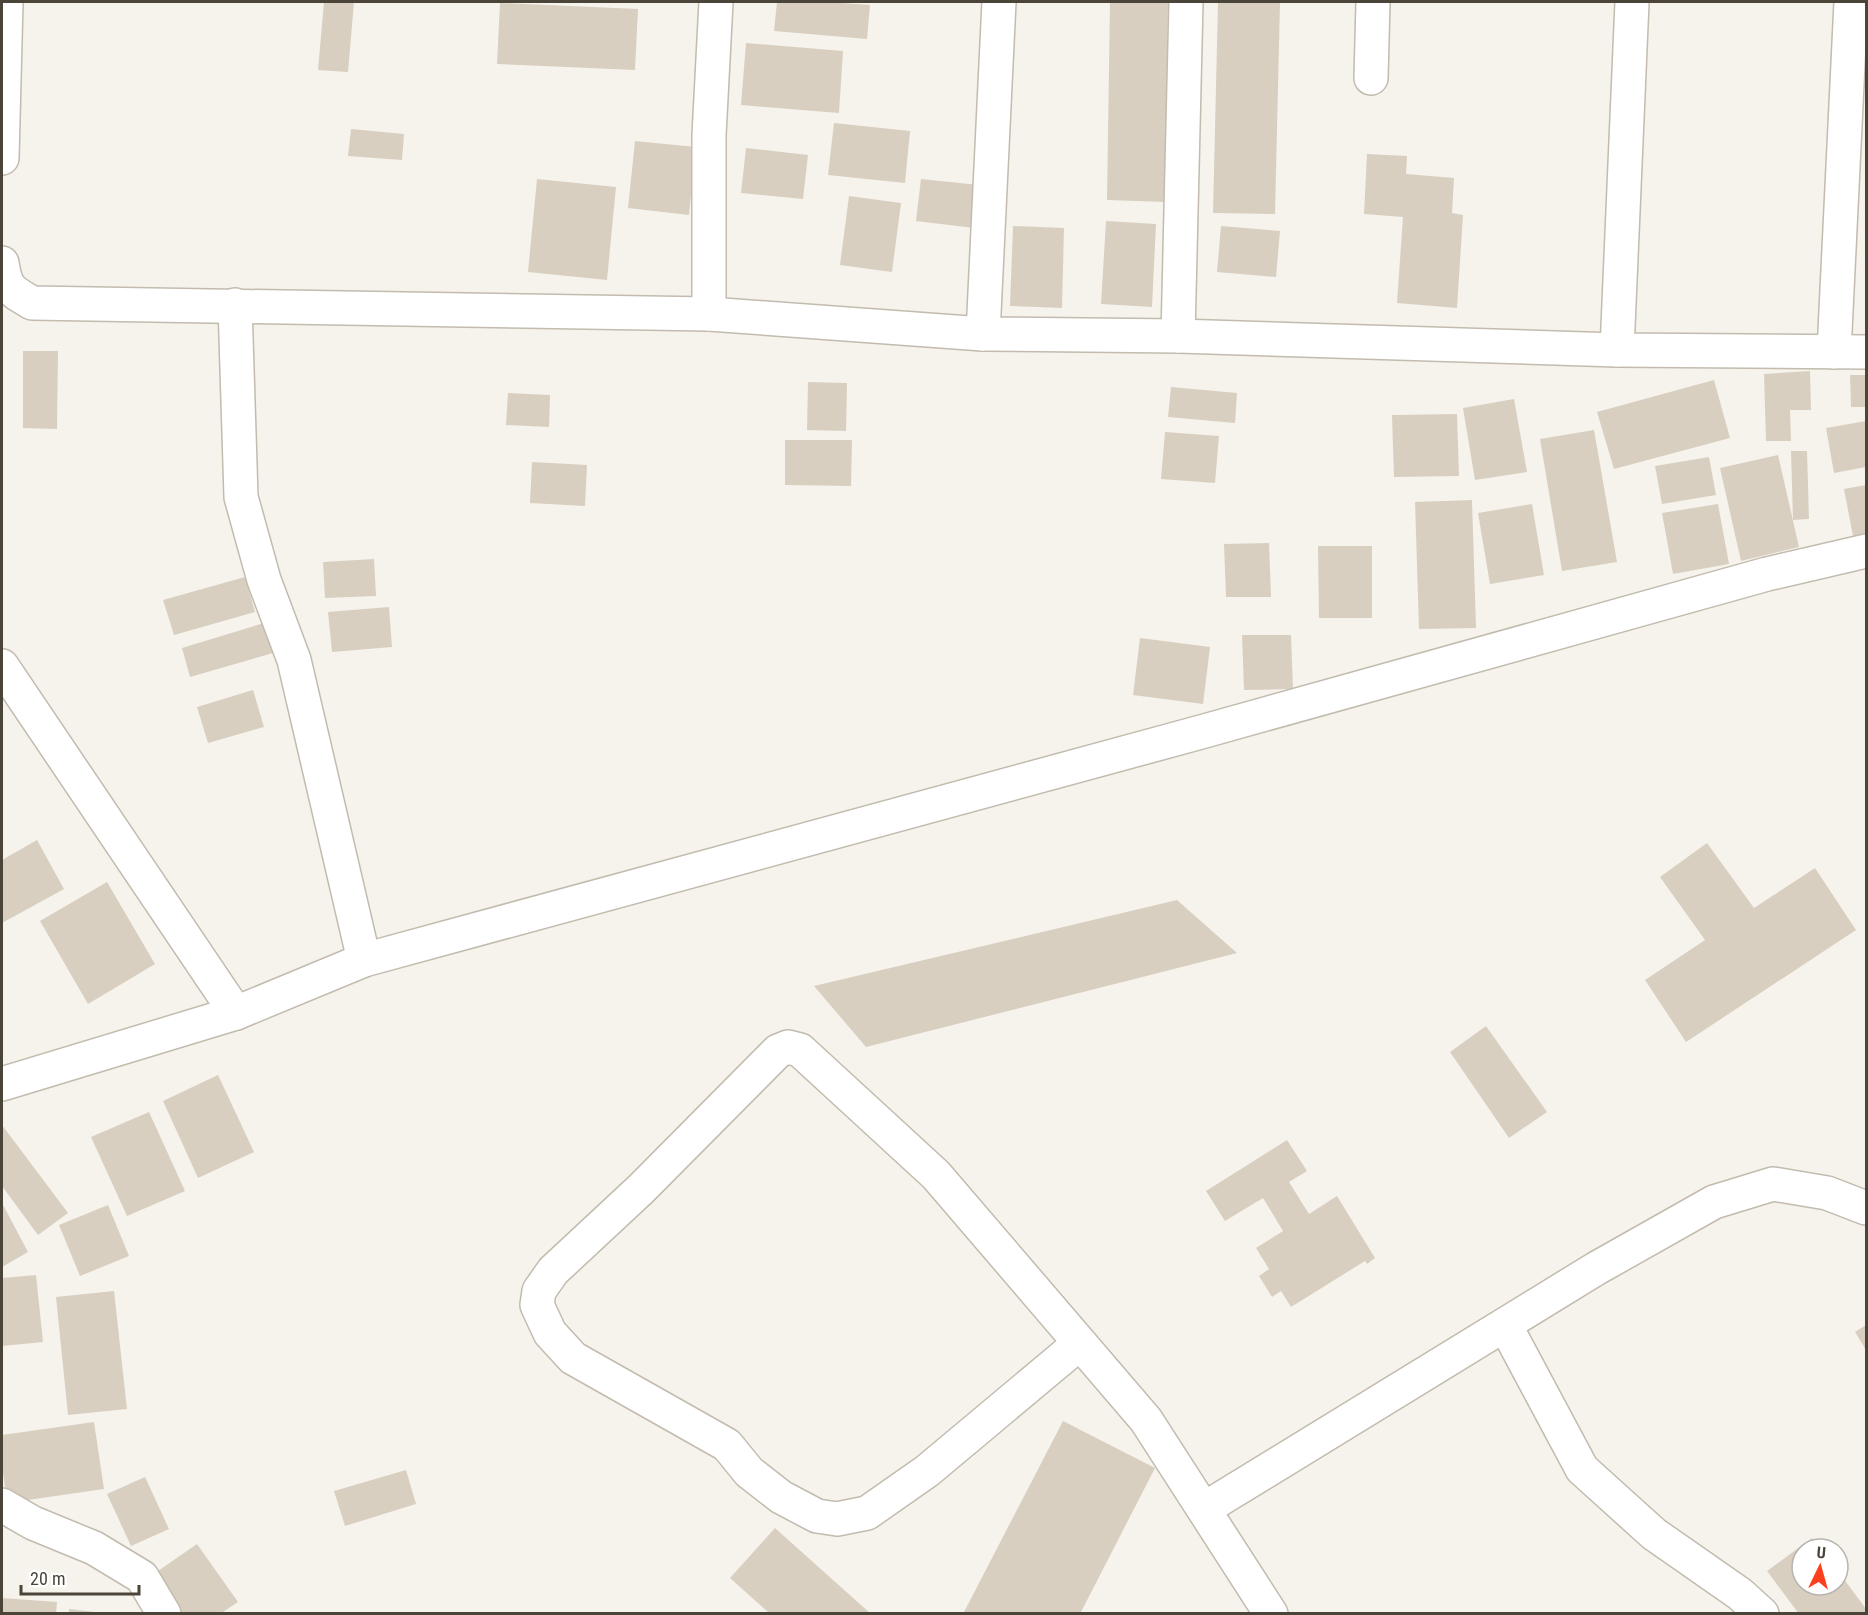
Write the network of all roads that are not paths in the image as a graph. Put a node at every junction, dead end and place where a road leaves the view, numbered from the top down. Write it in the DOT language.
graph roads {
  1 [pos="6,2"];
  2 [pos="716,2"];
  3 [pos="999,2"];
  4 [pos="1186,2"];
  5 [pos="1373,2"];
  6 [pos="1632,2"];
  7 [pos="1851,2"];
  8 [pos="1371,78"];
  9 [pos="2,158"];
  10 [pos="2,263"];
  11 [pos="235,306"];
  12 [pos="709,314"];
  13 [pos="983,334"];
  14 [pos="1178,336"];
  15 [pos="1617,350"];
  16 [pos="1834,352"];
  17 [pos="1866,352"];
  18 [pos="1866,551"];
  19 [pos="2,666"];
  20 [pos="364,960"];
  21 [pos="236,1013"];
  22 [pos="2,1084"];
  23 [pos="1866,1208"];
  24 [pos="1505,1325"];
  25 [pos="1080,1343"];
  26 [pos="2,1505"];
  27 [pos="1204,1509"];
  28 [pos="164,1614"];
  29 [pos="1271,1614"];
  30 [pos="1762,1614"];
  1 -- 9 [label="street"];
  2 -- 12 [label="street"];
  3 -- 13 [label="street"];
  4 -- 14 [label="street"];
  5 -- 8 [label="street"];
  6 -- 15 [label="street"];
  7 -- 16 [label="street"];
  10 -- 11 [label="street"];
  11 -- 12 [label="street"];
  11 -- 20 [label="street"];
  12 -- 13 [label="street"];
  13 -- 14 [label="street"];
  14 -- 15 [label="street"];
  15 -- 16 [label="street"];
  16 -- 17 [label="street"];
  18 -- 20 [label="street"];
  19 -- 21 [label="street"];
  20 -- 21 [label="street"];
  21 -- 22 [label="street"];
  23 -- 24 [label="street"];
  24 -- 27 [label="street"];
  24 -- 30 [label="street"];
  25 -- 25 [label="street"];
  25 -- 27 [label="street"];
  26 -- 28 [label="street"];
  27 -- 29 [label="street"];
}
